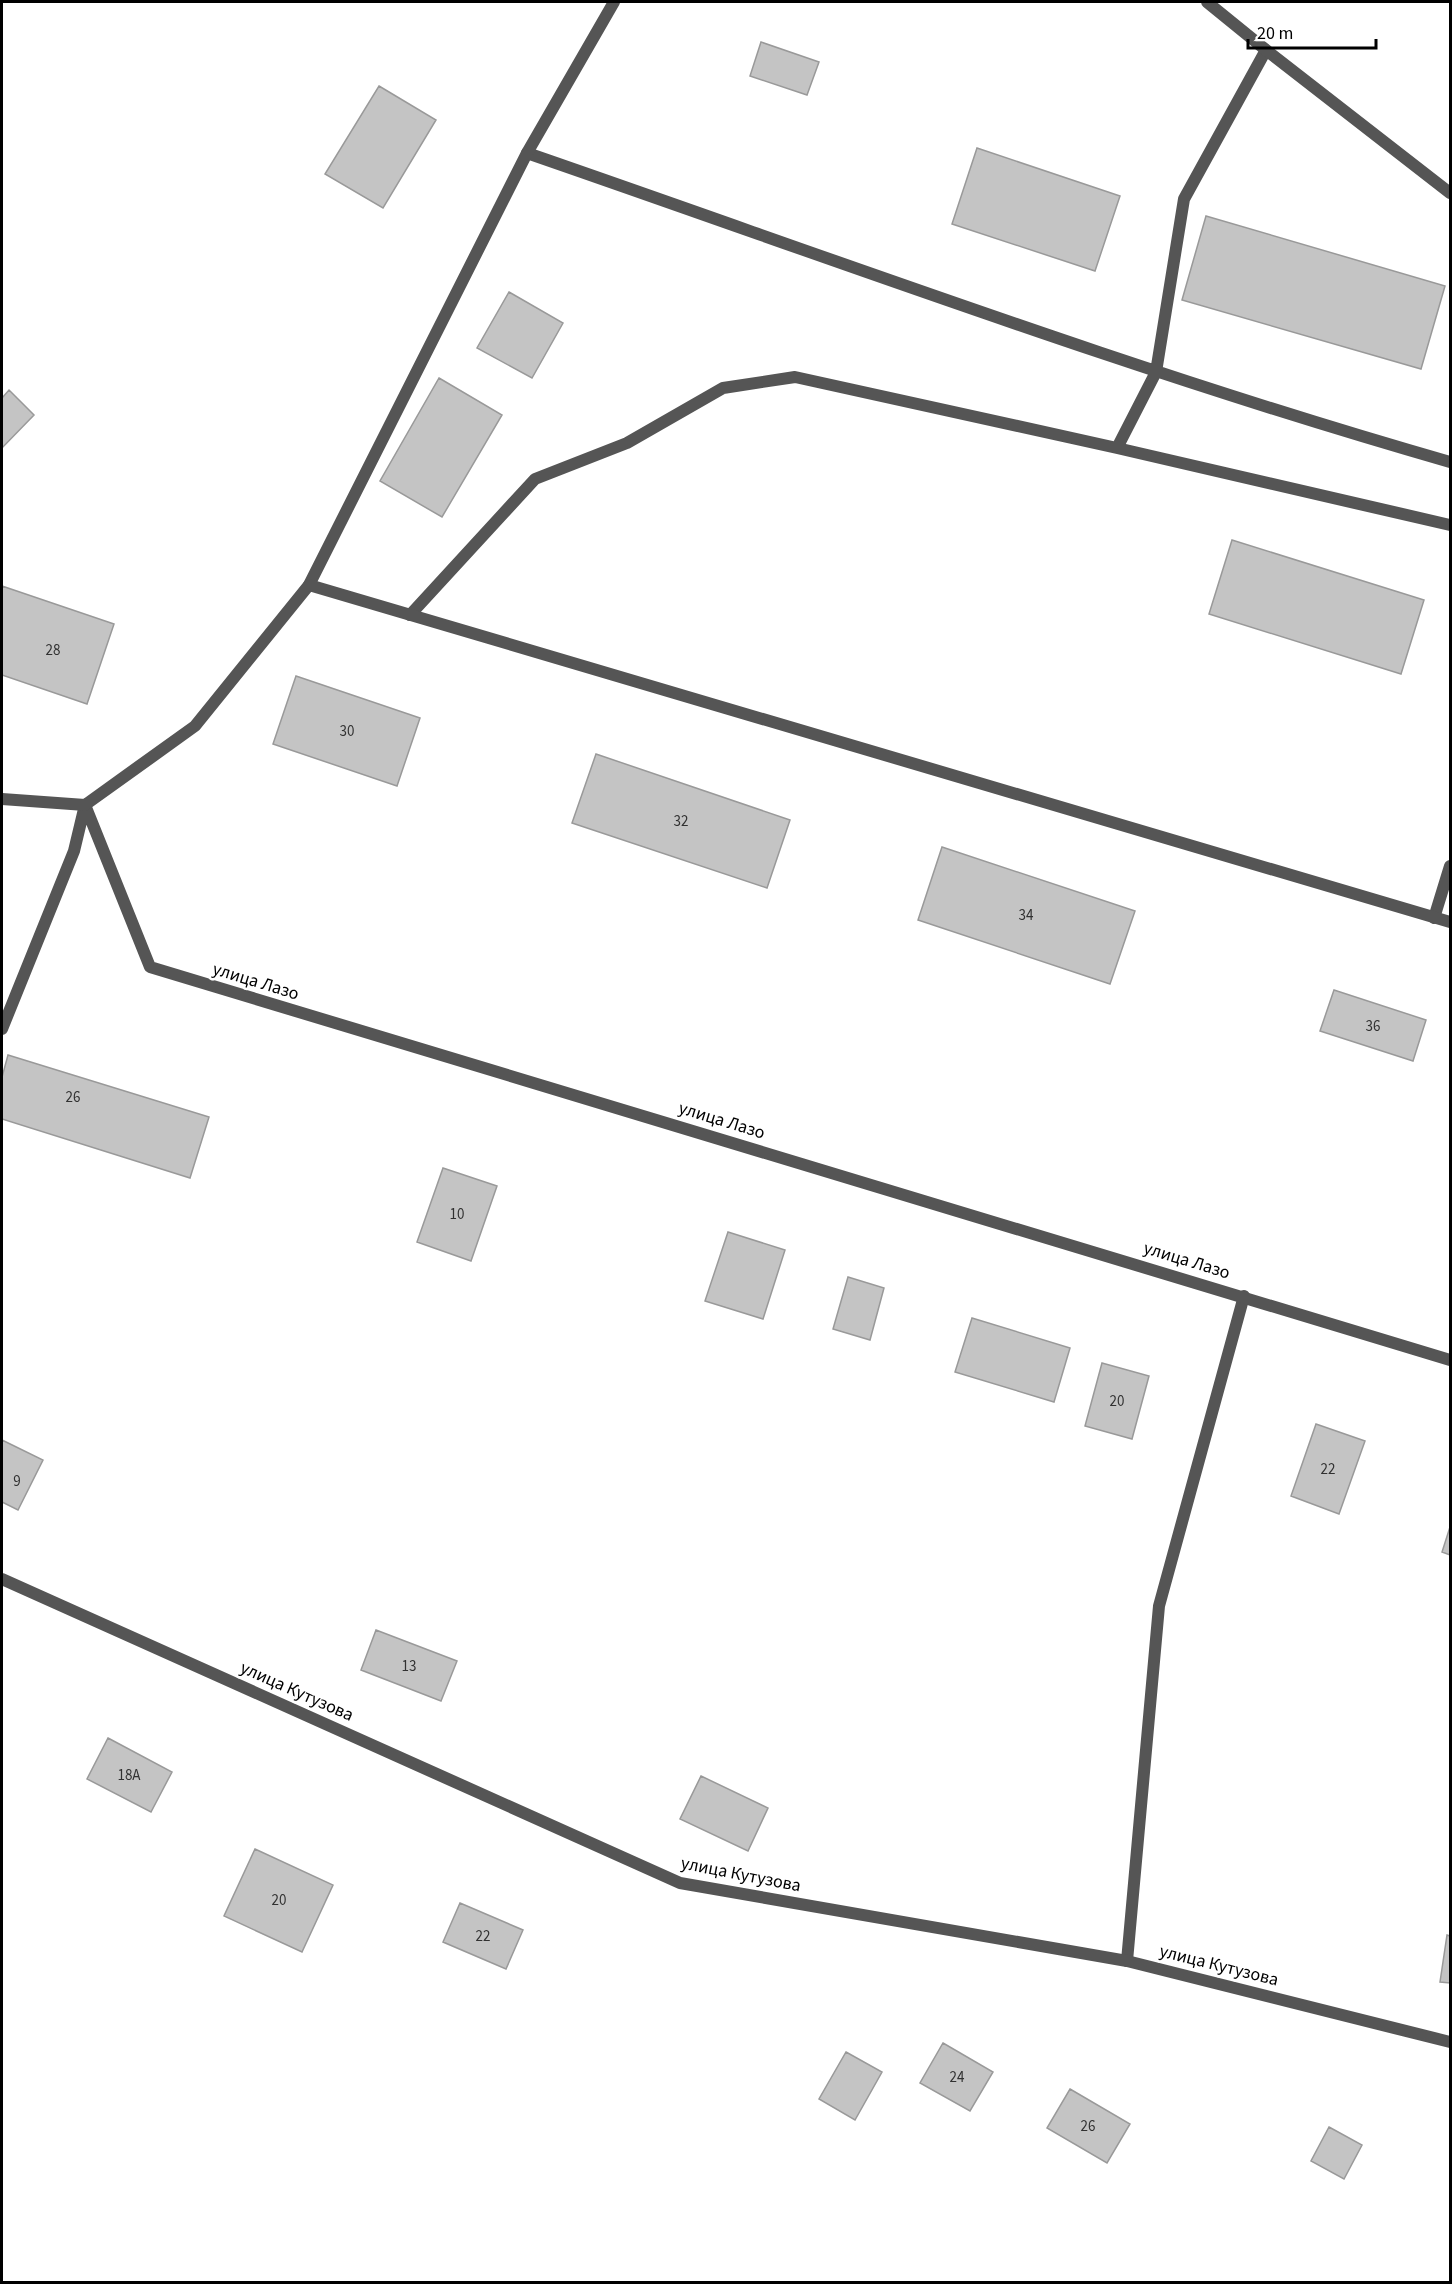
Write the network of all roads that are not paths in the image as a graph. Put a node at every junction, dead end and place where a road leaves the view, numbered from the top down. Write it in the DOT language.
graph roads {
  1 [pos="614,2"];
  2 [pos="1207,2"];
  3 [pos="1266,50"];
  4 [pos="527,153"];
  5 [pos="1450,193"];
  6 [pos="1156,372"];
  7 [pos="1117,448"];
  8 [pos="1450,462"];
  9 [pos="1450,525"];
  10 [pos="309,585"];
  11 [pos="410,615"];
  12 [pos="2,799"];
  13 [pos="85,806"];
  14 [pos="1450,866"];
  15 [pos="1434,918"];
  16 [pos="1450,922"];
  17 [pos="2,1029"];
  18 [pos="1244,1296"];
  19 [pos="1450,1360"];
  20 [pos="2,1579"];
  21 [pos="1127,1961"];
  22 [pos="1450,2042"];
  1 -- 4 [label="street"];
  2 -- 3 [label="street"];
  3 -- 5 [label="street"];
  3 -- 6 [label="street"];
  4 -- 6 [label="street"];
  4 -- 10 [label="street"];
  6 -- 7 [label="street"];
  6 -- 8 [label="street"];
  7 -- 9 [label="street"];
  7 -- 11 [label="street"];
  10 -- 11 [label="street"];
  10 -- 13 [label="street"];
  11 -- 15 [label="street"];
  12 -- 13 [label="street"];
  13 -- 17 [label="street"];
  13 -- 18 [label="street, улица Лазо"];
  14 -- 15 [label="street"];
  15 -- 16 [label="street"];
  18 -- 19 [label="street, улица Лазо"];
  18 -- 21 [label="street"];
  20 -- 21 [label="street, улица Кутузова"];
  21 -- 22 [label="street, улица Кутузова"];
}
